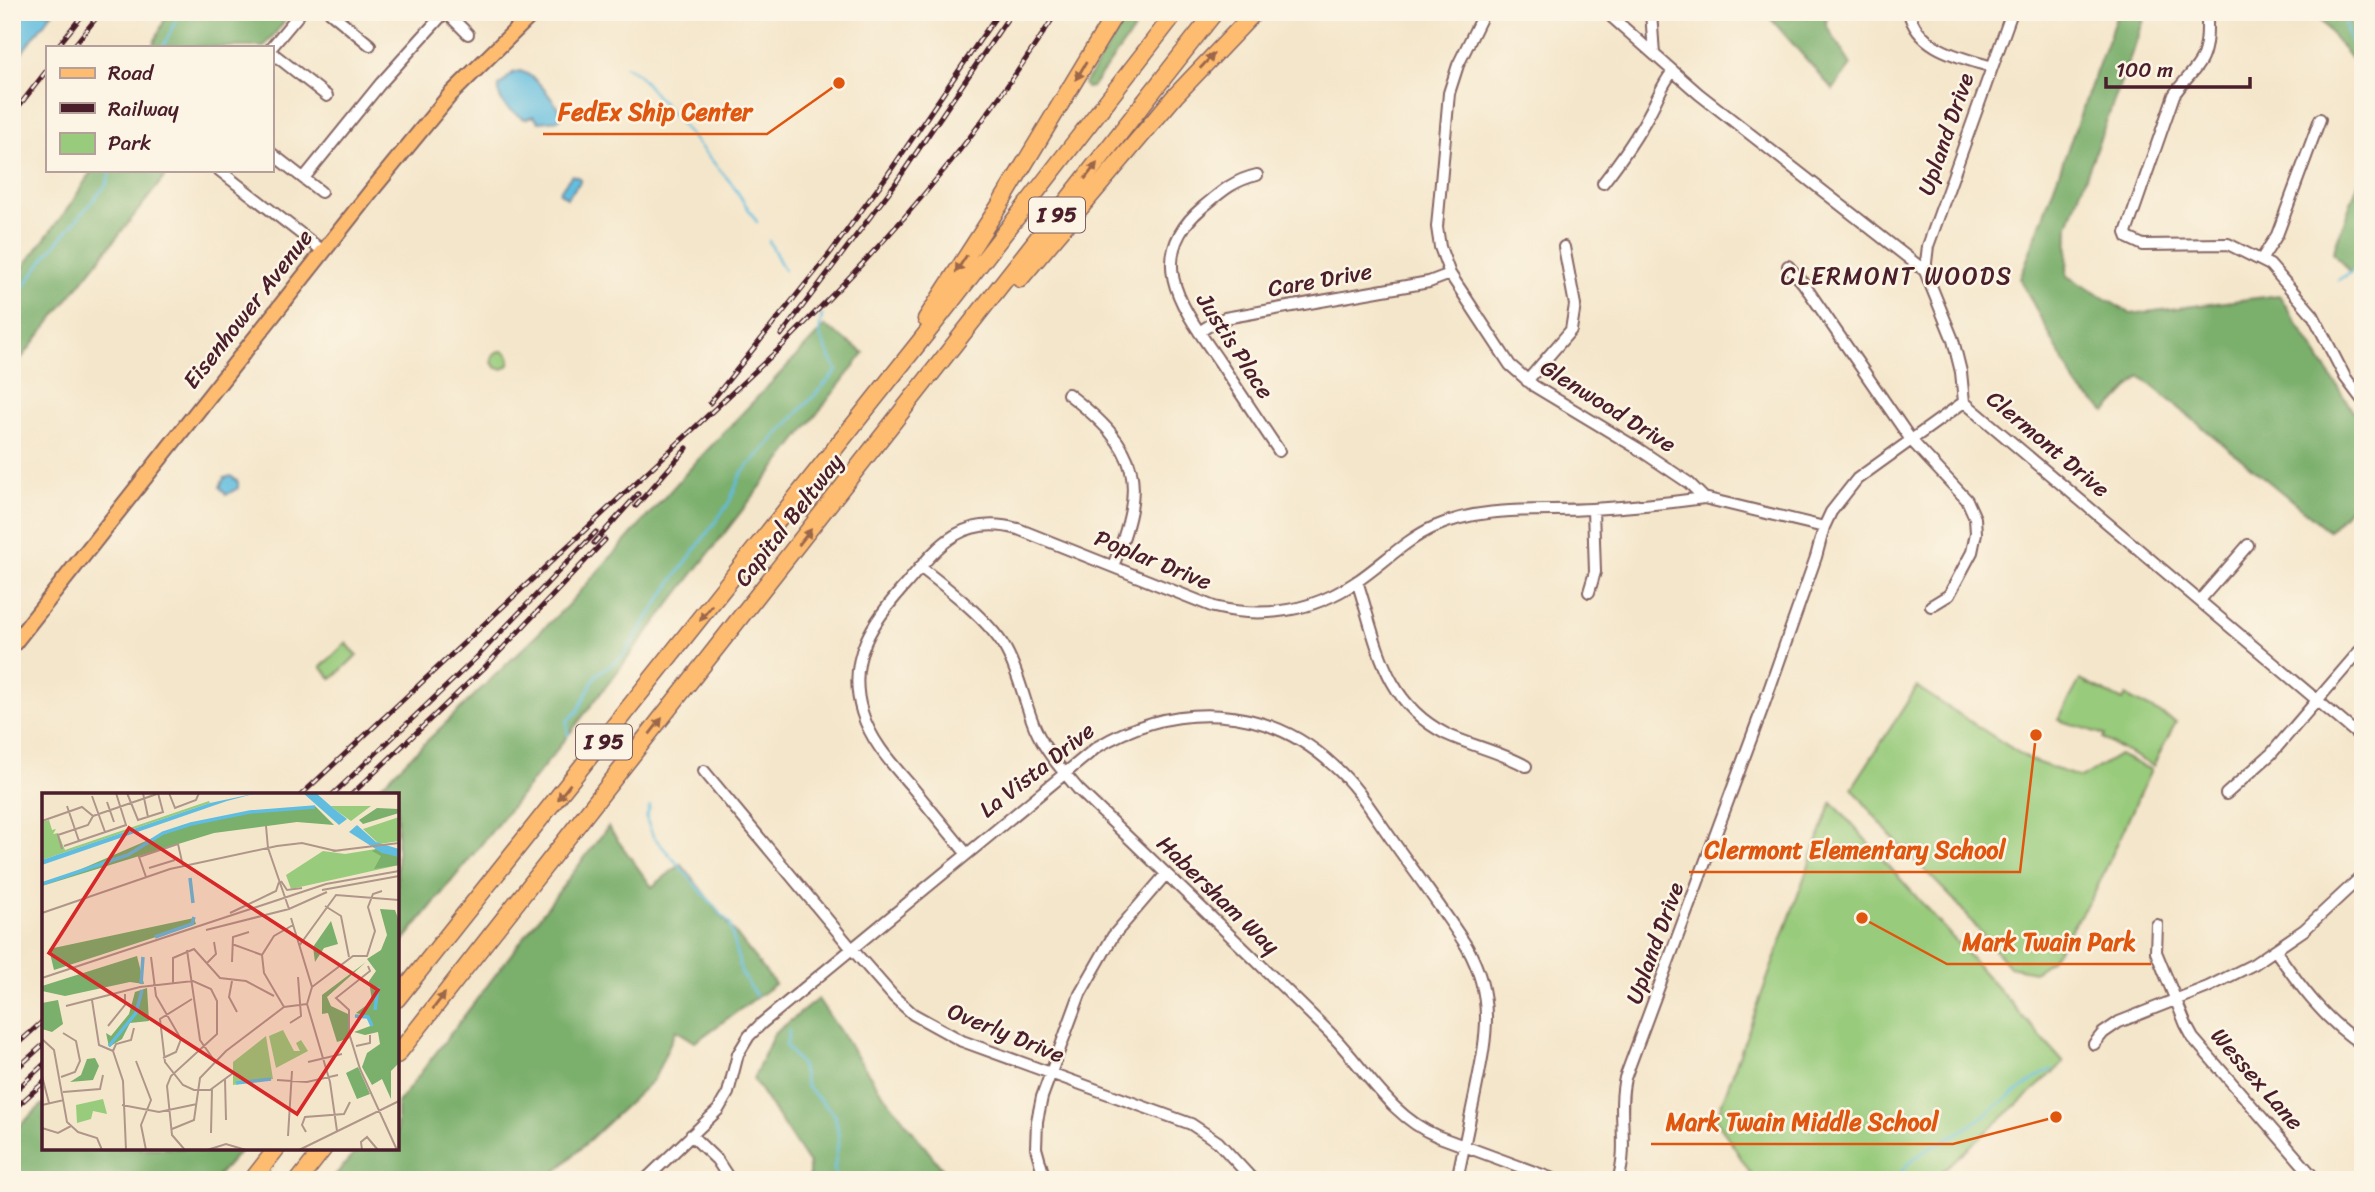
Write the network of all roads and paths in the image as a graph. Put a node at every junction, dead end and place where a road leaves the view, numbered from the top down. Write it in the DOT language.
graph roads {
  1 [pos="301,12"];
  2 [pos="330,12"];
  3 [pos="352,12"];
  4 [pos="445,12"];
  5 [pos="1116,12"];
  6 [pos="1176,12"];
  7 [pos="1215,12"];
  8 [pos="1255,12"];
  9 [pos="1484,12"];
  10 [pos="1606,12"];
  11 [pos="1651,12"];
  12 [pos="1909,12"];
  13 [pos="2012,12"];
  14 [pos="2207,12"];
  15 [pos="524,15"];
  16 [pos="343,22"];
  17 [pos="468,34"];
  18 [pos="370,45"];
  19 [pos="273,47"];
  20 [pos="273,52"];
  21 [pos="1654,54"];
  22 [pos="1992,67"];
  23 [pos="1672,71"];
  24 [pos="327,96"];
  25 [pos="2320,119"];
  26 [pos="273,155"];
  27 [pos="222,172"];
  28 [pos="1258,176"];
  29 [pos="304,178"];
  30 [pos="1603,183"];
  31 [pos="321,192"];
  32 [pos="1564,247"];
  33 [pos="323,251"];
  34 [pos="2260,260"];
  35 [pos="1788,266"];
  36 [pos="1925,271"];
  37 [pos="1450,274"];
  38 [pos="1199,332"];
  39 [pos="1527,381"];
  40 [pos="1068,394"];
  41 [pos="2363,401"];
  42 [pos="1964,402"];
  43 [pos="898,418"];
  44 [pos="1911,440"];
  45 [pos="1279,451"];
  46 [pos="808,482"];
  47 [pos="1704,498"];
  48 [pos="1593,509"];
  49 [pos="1824,527"];
  50 [pos="2248,545"];
  51 [pos="1113,566"];
  52 [pos="920,567"];
  53 [pos="1357,581"];
  54 [pos="1589,592"];
  55 [pos="2200,600"];
  56 [pos="1931,606"];
  57 [pos="12,646"];
  58 [pos="2363,647"];
  59 [pos="2317,700"];
  60 [pos="2363,739"];
  61 [pos="1526,766"];
  62 [pos="704,771"];
  63 [pos="1064,772"];
  64 [pos="2226,794"];
  65 [pos="966,853"];
  66 [pos="1166,874"];
  67 [pos="2363,875"];
  68 [pos="2157,925"];
  69 [pos="852,949"];
  70 [pos="2275,950"];
  71 [pos="399,996"];
  72 [pos="2175,1000"];
  73 [pos="2094,1044"];
  74 [pos="2363,1045"];
  75 [pos="399,1052"];
  76 [pos="1052,1073"];
  77 [pos="691,1135"];
  78 [pos="1464,1147"];
  79 [pos="275,1150"];
  80 [pos="322,1150"];
  81 [pos="252,1180"];
  82 [pos="299,1180"];
  83 [pos="645,1180"];
  84 [pos="730,1180"];
  85 [pos="1045,1180"];
  86 [pos="1252,1180"];
  87 [pos="1457,1180"];
  88 [pos="1556,1180"];
  89 [pos="1618,1180"];
  90 [pos="2316,1180"];
  1 -- 19 [label="street"];
  2 -- 16 [label="street"];
  3 -- 16 [label="street"];
  4 -- 17 [label="street"];
  4 -- 29 [label="street"];
  5 -- 46 [label="highway, one-way"];
  6 -- 46 [label="highway, Capital Beltway / I 95"];
  43 -- 7 [label="highway, Capital Beltway / I 95, one-way"];
  43 -- 8 [label="highway, one-way"];
  9 -- 37 [label="street, Glenwood Drive"];
  10 -- 21 [label="street, Clermont Drive"];
  11 -- 21 [label="street"];
  12 -- 22 [label="street"];
  13 -- 22 [label="street, Upland Drive"];
  14 -- 34 [label="street"];
  15 -- 33 [label="main road, Eisenhower Avenue"];
  16 -- 18 [label="street"];
  20 -- 24 [label="street"];
  21 -- 23 [label="street, Clermont Drive"];
  22 -- 36 [label="street, Upland Drive"];
  23 -- 30 [label="street"];
  23 -- 36 [label="street, Clermont Drive"];
  25 -- 34 [label="street"];
  26 -- 29 [label="street"];
  27 -- 33 [label="street"];
  28 -- 38 [label="street, Justis Place"];
  29 -- 31 [label="street"];
  32 -- 39 [label="street"];
  33 -- 57 [label="main road, Eisenhower Avenue"];
  34 -- 41 [label="street"];
  35 -- 44 [label="street"];
  36 -- 42 [label="street, Clermont Drive"];
  37 -- 38 [label="street, Care Drive"];
  37 -- 39 [label="street, Glenwood Drive"];
  38 -- 45 [label="street, Justis Place"];
  39 -- 47 [label="street, Glenwood Drive"];
  40 -- 51 [label="street"];
  42 -- 44 [label="street"];
  42 -- 55 [label="street, Clermont Drive"];
  75 -- 43 [label="highway, Capital Beltway / I 95, one-way"];
  44 -- 49 [label="street"];
  44 -- 56 [label="street"];
  46 -- 71 [label="highway, Capital Beltway / I 95, one-way"];
  47 -- 48 [label="street, Poplar Drive"];
  47 -- 49 [label="street, Glenwood Drive"];
  48 -- 53 [label="street, Poplar Drive"];
  48 -- 54 [label="street"];
  49 -- 89 [label="street, Upland Drive"];
  50 -- 55 [label="street"];
  51 -- 52 [label="street, Poplar Drive"];
  51 -- 53 [label="street, Poplar Drive"];
  52 -- 63 [label="street, Habersham Way"];
  52 -- 65 [label="street, Poplar Drive"];
  53 -- 61 [label="street"];
  55 -- 59 [label="street, Clermont Drive"];
  58 -- 59 [label="street"];
  59 -- 60 [label="street, Clermont Drive"];
  59 -- 64 [label="street"];
  62 -- 69 [label="street, Overly Drive"];
  63 -- 65 [label="street, La Vista Drive"];
  63 -- 66 [label="street, Habersham Way"];
  63 -- 78 [label="street, La Vista Drive"];
  65 -- 69 [label="street, La Vista Drive"];
  66 -- 76 [label="street"];
  66 -- 78 [label="street, Habersham Way"];
  67 -- 70 [label="street"];
  68 -- 72 [label="street, Wessex Lane"];
  69 -- 76 [label="street, Overly Drive"];
  69 -- 77 [label="street, La Vista Drive"];
  70 -- 72 [label="street"];
  70 -- 74 [label="street"];
  72 -- 73 [label="street"];
  72 -- 90 [label="street, Wessex Lane"];
  76 -- 85 [label="street"];
  76 -- 86 [label="street, Overly Drive"];
  77 -- 83 [label="street, La Vista Drive"];
  77 -- 84 [label="street"];
  78 -- 87 [label="street, La Vista Drive"];
  78 -- 88 [label="street, Habersham Way"];
  79 -- 81 [label="highway"];
  80 -- 82 [label="highway"];
}
